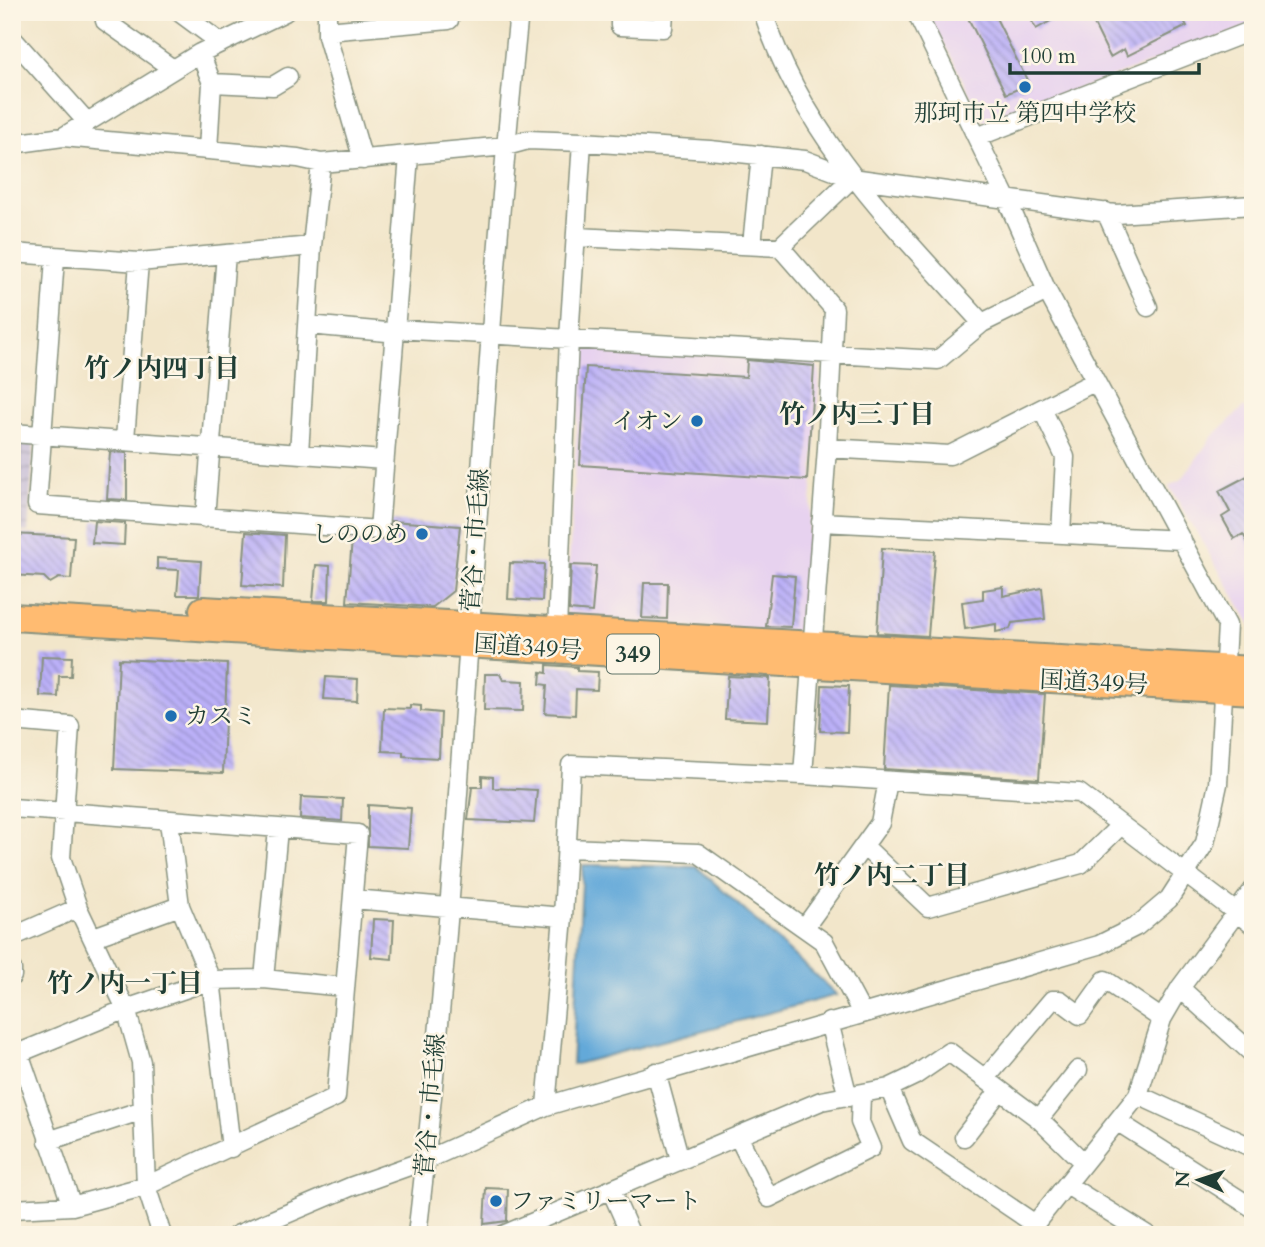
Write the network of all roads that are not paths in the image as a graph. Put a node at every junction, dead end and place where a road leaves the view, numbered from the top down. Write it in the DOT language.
graph roads {
  1 [pos="179,12"];
  2 [pos="285,12"];
  3 [pos="327,12"];
  4 [pos="519,12"];
  5 [pos="620,12"];
  6 [pos="664,12"];
  7 [pos="763,12"];
  8 [pos="916,12"];
  9 [pos="449,20"];
  10 [pos="105,21"];
  11 [pos="1253,30"];
  12 [pos="327,31"];
  13 [pos="12,38"];
  14 [pos="221,43"];
  15 [pos="200,53"];
  16 [pos="173,69"];
  17 [pos="288,78"];
  18 [pos="212,83"];
  19 [pos="87,122"];
  20 [pos="63,137"];
  21 [pos="977,137"];
  22 [pos="582,142"];
  23 [pos="12,144"];
  24 [pos="506,146"];
  25 [pos="208,150"];
  26 [pos="761,155"];
  27 [pos="409,156"];
  28 [pos="363,160"];
  29 [pos="321,163"];
  30 [pos="852,178"];
  31 [pos="1007,200"];
  32 [pos="1253,205"];
  33 [pos="1106,212"];
  34 [pos="576,237"];
  35 [pos="752,245"];
  36 [pos="312,246"];
  37 [pos="780,247"];
  38 [pos="12,253"];
  39 [pos="226,254"];
  40 [pos="55,258"];
  41 [pos="139,262"];
  42 [pos="1047,291"];
  43 [pos="1148,307"];
  44 [pos="982,323"];
  45 [pos="308,325"];
  46 [pos="396,329"];
  47 [pos="491,333"];
  48 [pos="569,338"];
  49 [pos="833,353"];
  50 [pos="1094,382"];
  51 [pos="1042,409"];
  52 [pos="12,433"];
  53 [pos="42,433"];
  54 [pos="125,439"];
  55 [pos="211,447"];
  56 [pos="827,448"];
  57 [pos="299,453"];
  58 [pos="384,460"];
  59 [pos="205,518"];
  60 [pos="821,522"];
  61 [pos="1061,534"];
  62 [pos="1182,540"];
  63 [pos="12,601"];
  64 [pos="12,617"];
  65 [pos="557,630"];
  66 [pos="468,633"];
  67 [pos="812,655"];
  68 [pos="1253,670"];
  69 [pos="1224,679"];
  70 [pos="1253,691"];
  71 [pos="12,721"];
  72 [pos="803,775"];
  73 [pos="888,781"];
  74 [pos="12,808"];
  75 [pos="64,812"];
  76 [pos="169,821"];
  77 [pos="1121,825"];
  78 [pos="278,829"];
  79 [pos="864,846"];
  80 [pos="567,848"];
  81 [pos="1186,873"];
  82 [pos="1253,890"];
  83 [pos="353,899"];
  84 [pos="180,906"];
  85 [pos="78,908"];
  86 [pos="448,908"];
  87 [pos="1236,914"];
  88 [pos="564,917"];
  89 [pos="1253,925"];
  90 [pos="805,927"];
  91 [pos="12,937"];
  92 [pos="94,937"];
  93 [pos="12,969"];
  94 [pos="12,976"];
  95 [pos="264,979"];
  96 [pos="211,980"];
  97 [pos="344,987"];
  98 [pos="1180,988"];
  99 [pos="126,1009"];
  100 [pos="862,1013"];
  101 [pos="1162,1019"];
  102 [pos="829,1022"];
  103 [pos="1253,1054"];
  104 [pos="16,1055"];
  105 [pos="1078,1070"];
  106 [pos="656,1072"];
  107 [pos="993,1084"];
  108 [pos="889,1088"];
  109 [pos="1138,1095"];
  110 [pos="854,1096"];
  111 [pos="546,1106"];
  112 [pos="143,1110"];
  113 [pos="1039,1119"];
  114 [pos="1118,1122"];
  115 [pos="738,1136"];
  116 [pos="964,1137"];
  117 [pos="48,1141"];
  118 [pos="231,1148"];
  119 [pos="1253,1148"];
  120 [pos="426,1160"];
  121 [pos="680,1160"];
  122 [pos="1083,1163"];
  123 [pos="1067,1185"];
  124 [pos="146,1186"];
  125 [pos="611,1190"];
  126 [pos="72,1206"];
  127 [pos="1253,1208"];
  128 [pos="12,1209"];
  129 [pos="1031,1229"];
  130 [pos="526,1231"];
  131 [pos="162,1235"];
  132 [pos="237,1235"];
  133 [pos="417,1235"];
  134 [pos="502,1235"];
  135 [pos="631,1235"];
  136 [pos="1147,1235"];
  1 -- 14 [label="street"];
  2 -- 14 [label="street"];
  3 -- 12 [label="street"];
  4 -- 24 [label="street, 菅谷・市毛線"];
  5 -- 6 [label="street"];
  7 -- 30 [label="street"];
  8 -- 21 [label="street"];
  9 -- 12 [label="street"];
  10 -- 16 [label="street"];
  11 -- 21 [label="street"];
  12 -- 28 [label="street"];
  13 -- 19 [label="street"];
  14 -- 15 [label="street"];
  15 -- 16 [label="street"];
  15 -- 18 [label="street"];
  16 -- 19 [label="street"];
  17 -- 18 [label="street"];
  18 -- 25 [label="street"];
  19 -- 20 [label="street"];
  20 -- 23 [label="street"];
  20 -- 25 [label="street"];
  21 -- 31 [label="street"];
  22 -- 24 [label="street"];
  22 -- 26 [label="street"];
  22 -- 34 [label="street"];
  24 -- 27 [label="street"];
  24 -- 47 [label="street, 菅谷・市毛線"];
  25 -- 29 [label="street"];
  26 -- 30 [label="street"];
  26 -- 35 [label="street"];
  27 -- 28 [label="street"];
  27 -- 46 [label="street"];
  28 -- 29 [label="street"];
  29 -- 36 [label="street"];
  30 -- 31 [label="street"];
  30 -- 37 [label="street"];
  30 -- 44 [label="street"];
  31 -- 33 [label="street"];
  31 -- 42 [label="street"];
  32 -- 33 [label="street"];
  33 -- 43 [label="street"];
  34 -- 35 [label="street"];
  34 -- 48 [label="street"];
  35 -- 37 [label="street"];
  36 -- 39 [label="street"];
  36 -- 45 [label="street"];
  37 -- 49 [label="street"];
  38 -- 40 [label="street"];
  39 -- 41 [label="street"];
  39 -- 55 [label="street"];
  40 -- 41 [label="street"];
  40 -- 53 [label="street"];
  41 -- 54 [label="street"];
  42 -- 44 [label="street"];
  42 -- 50 [label="street"];
  44 -- 49 [label="street"];
  45 -- 46 [label="street"];
  45 -- 57 [label="street"];
  46 -- 47 [label="street"];
  46 -- 58 [label="street"];
  47 -- 48 [label="street"];
  47 -- 66 [label="street, 菅谷・市毛線"];
  48 -- 49 [label="street"];
  48 -- 65 [label="street"];
  49 -- 56 [label="street"];
  50 -- 51 [label="street"];
  50 -- 62 [label="street"];
  51 -- 56 [label="street"];
  51 -- 61 [label="street"];
  52 -- 53 [label="street"];
  53 -- 54 [label="street"];
  53 -- 59 [label="street"];
  54 -- 55 [label="street"];
  55 -- 57 [label="street"];
  55 -- 59 [label="street"];
  56 -- 60 [label="street"];
  57 -- 58 [label="street"];
  58 -- 59 [label="street"];
  60 -- 61 [label="street"];
  60 -- 67 [label="street"];
  61 -- 62 [label="street"];
  62 -- 69 [label="street"];
  63 -- 66 [label="highway, 国道349号 / 349"];
  64 -- 66 [label="highway, 国道349号 / 349"];
  65 -- 66 [label="highway, 国道349号 / 349"];
  65 -- 67 [label="highway, 国道349号 / 349"];
  66 -- 67 [label="highway, 国道349号 / 349"];
  66 -- 86 [label="street, 菅谷・市毛線"];
  67 -- 69 [label="highway, 国道349号 / 349"];
  67 -- 72 [label="street"];
  68 -- 69 [label="highway, 国道349号 / 349"];
  69 -- 70 [label="highway, 国道349号 / 349"];
  69 -- 81 [label="street"];
  71 -- 75 [label="street"];
  72 -- 73 [label="street"];
  72 -- 80 [label="street"];
  73 -- 77 [label="street"];
  73 -- 79 [label="street"];
  74 -- 75 [label="street"];
  75 -- 76 [label="street"];
  75 -- 85 [label="street"];
  76 -- 78 [label="street"];
  76 -- 84 [label="street"];
  77 -- 79 [label="street"];
  77 -- 81 [label="street"];
  78 -- 83 [label="street"];
  78 -- 95 [label="street"];
  79 -- 90 [label="street"];
  80 -- 88 [label="street"];
  80 -- 90 [label="street"];
  81 -- 87 [label="street"];
  81 -- 100 [label="street"];
  82 -- 87 [label="street"];
  83 -- 86 [label="street"];
  83 -- 97 [label="street"];
  84 -- 92 [label="street"];
  84 -- 96 [label="street"];
  85 -- 91 [label="street"];
  85 -- 92 [label="street"];
  86 -- 88 [label="street"];
  86 -- 120 [label="street, 菅谷・市毛線"];
  87 -- 89 [label="street"];
  87 -- 98 [label="street"];
  88 -- 111 [label="street"];
  90 -- 100 [label="street"];
  92 -- 99 [label="street"];
  93 -- 94 [label="street"];
  95 -- 96 [label="street"];
  95 -- 97 [label="street"];
  96 -- 99 [label="street"];
  96 -- 118 [label="street"];
  97 -- 118 [label="street"];
  98 -- 101 [label="street"];
  98 -- 103 [label="street"];
  99 -- 104 [label="street"];
  99 -- 112 [label="street"];
  100 -- 102 [label="street"];
  101 -- 107 [label="street"];
  101 -- 109 [label="street"];
  102 -- 106 [label="street"];
  102 -- 110 [label="street"];
  104 -- 117 [label="street"];
  105 -- 113 [label="street"];
  106 -- 111 [label="street"];
  106 -- 121 [label="street"];
  107 -- 108 [label="street"];
  107 -- 113 [label="street"];
  107 -- 116 [label="street"];
  108 -- 110 [label="street"];
  108 -- 129 [label="street"];
  109 -- 114 [label="street"];
  109 -- 119 [label="street"];
  110 -- 115 [label="street"];
  110 -- 115 [label="street"];
  111 -- 120 [label="street"];
  112 -- 117 [label="street"];
  112 -- 124 [label="street"];
  113 -- 122 [label="street"];
  114 -- 122 [label="street"];
  114 -- 127 [label="street"];
  115 -- 121 [label="street"];
  117 -- 126 [label="street"];
  118 -- 124 [label="street"];
  120 -- 132 [label="street"];
  120 -- 133 [label="street, 菅谷・市毛線"];
  121 -- 125 [label="street"];
  122 -- 123 [label="street"];
  123 -- 129 [label="street"];
  123 -- 136 [label="street"];
  124 -- 126 [label="street"];
  124 -- 131 [label="street"];
  125 -- 130 [label="street"];
  125 -- 135 [label="street"];
  126 -- 128 [label="street"];
  130 -- 134 [label="street"];
}
